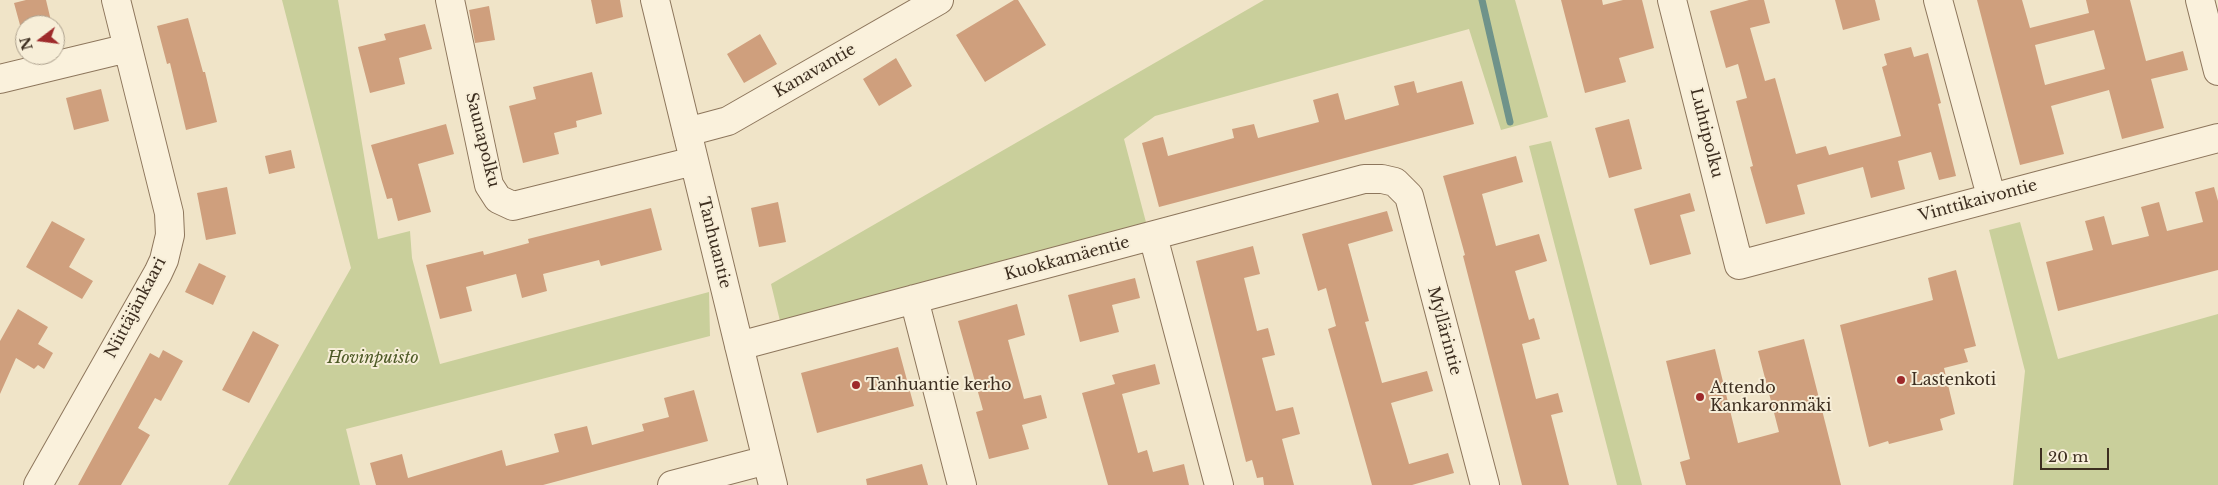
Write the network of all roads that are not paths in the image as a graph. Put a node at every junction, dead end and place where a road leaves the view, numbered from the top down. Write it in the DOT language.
graph roads {
  1 [pos="116,0"];
  2 [pos="450,0"];
  3 [pos="655,0"];
  4 [pos="939,0"];
  5 [pos="1672,0"];
  6 [pos="1938,0"];
  7 [pos="2200,0"];
  8 [pos="128,48"];
  9 [pos="2218,71"];
  10 [pos="0,79"];
  11 [pos="687,132"];
  12 [pos="2218,138"];
  13 [pos="694,161"];
  14 [pos="1395,182"];
  15 [pos="1991,196"];
  16 [pos="1153,236"];
  17 [pos="1739,265"];
  18 [pos="914,300"];
  19 [pos="739,346"];
  20 [pos="770,472"];
  21 [pos="38,485"];
  22 [pos="672,485"];
  23 [pos="962,485"];
  24 [pos="1219,485"];
  25 [pos="1485,485"];
  1 -- 8 [label="street, Niittäjänkaari"];
  2 -- 13 [label="street, Saunapolku"];
  3 -- 11 [label="street, Tanhuantie"];
  4 -- 11 [label="street, Kanavantie"];
  5 -- 17 [label="street, Luhtipolku"];
  6 -- 15 [label="street"];
  7 -- 9 [label="street"];
  8 -- 10 [label="street"];
  8 -- 21 [label="street, Niittäjänkaari"];
  11 -- 13 [label="street, Tanhuantie"];
  12 -- 15 [label="street, Vinttikaivontie"];
  13 -- 19 [label="street, Tanhuantie"];
  14 -- 16 [label="street, Kuokkamäentie"];
  14 -- 25 [label="street, Myllärintie"];
  15 -- 17 [label="street, Vinttikaivontie"];
  16 -- 18 [label="street, Kuokkamäentie"];
  16 -- 24 [label="street"];
  18 -- 19 [label="street, Kuokkamäentie"];
  18 -- 23 [label="street"];
  19 -- 20 [label="street, Tanhuantie"];
  20 -- 22 [label="street"];
}
